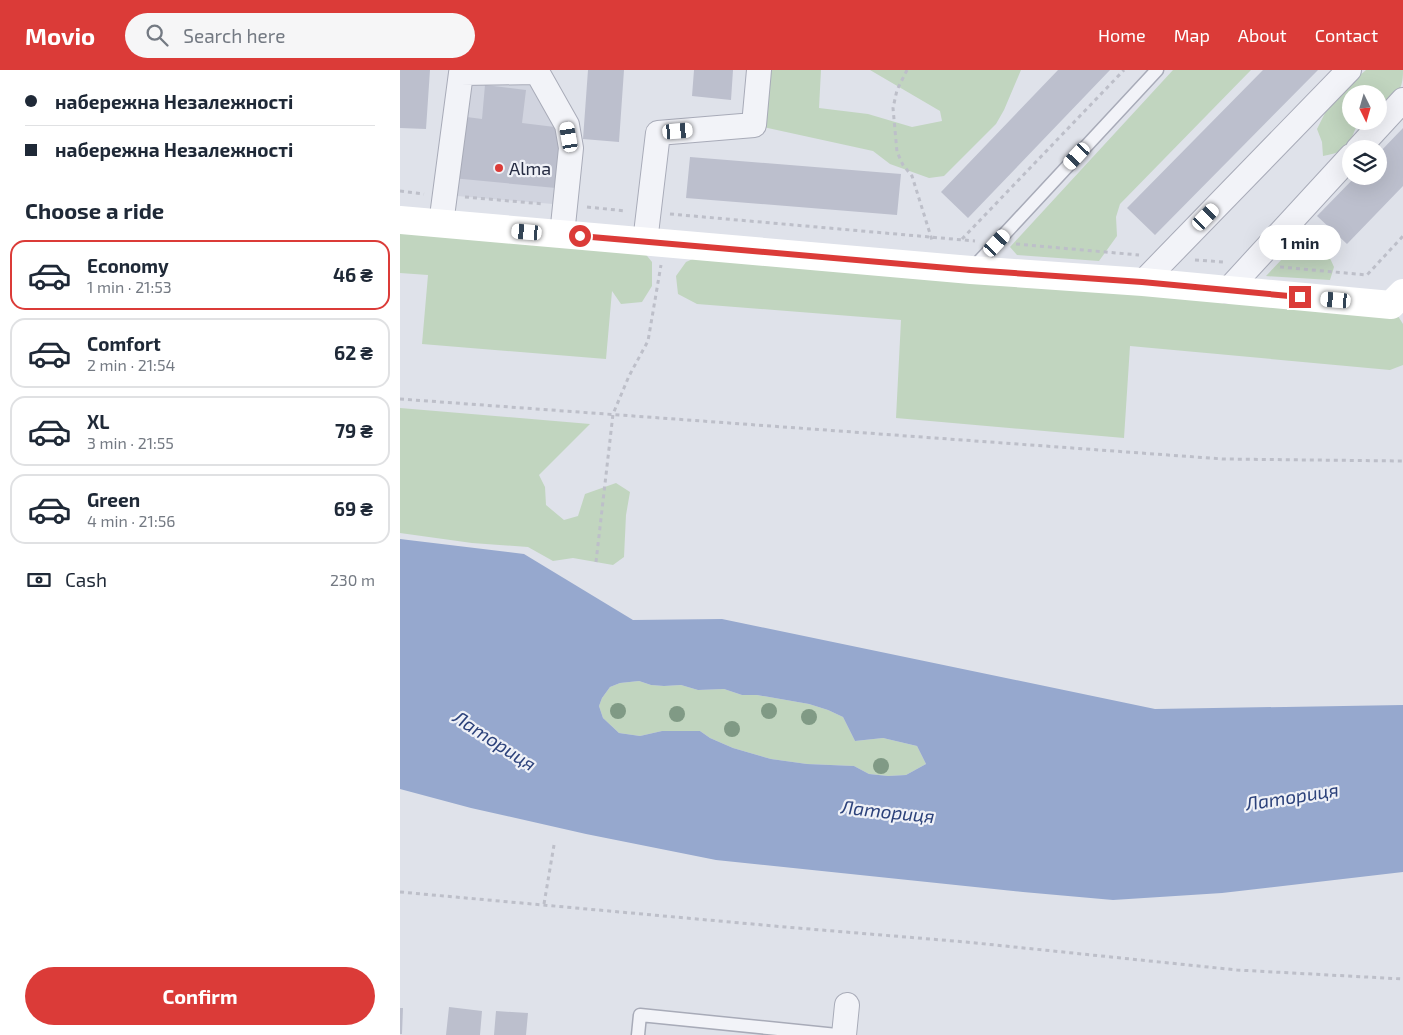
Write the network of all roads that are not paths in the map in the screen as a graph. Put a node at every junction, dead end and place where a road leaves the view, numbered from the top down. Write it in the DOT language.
graph roads {
  1 [pos="759,70"];
  2 [pos="1157,70"];
  3 [pos="1349,70"];
  4 [pos="536,71"];
  5 [pos="1403,100"];
  6 [pos="1366,140"];
  7 [pos="1342,166"];
  8 [pos="400,220"];
  9 [pos="441,224"];
  10 [pos="562,235"];
  11 [pos="655,243"];
  12 [pos="971,270"];
  13 [pos="1142,282"];
  14 [pos="1227,291"];
  15 [pos="1403,292"];
  16 [pos="847,1005"];
  17 [pos="739,1031"];
  18 [pos="638,1035"];
  19 [pos="837,1035"];
  20 [pos="844,1035"];
  1 -- 11 [label="street"];
  2 -- 12 [label="lane"];
  3 -- 13 [label="street"];
  4 -- 9 [label="street"];
  4 -- 10 [label="street"];
  5 -- 6 [label="street"];
  7 -- 14 [label="street"];
  8 -- 9 [label="street"];
  9 -- 10 [label="street"];
  10 -- 11 [label="street"];
  11 -- 12 [label="street"];
  12 -- 13 [label="street"];
  13 -- 14 [label="street"];
  14 -- 15 [label="street"];
  16 -- 20 [label="street"];
  17 -- 18 [label="lane"];
  17 -- 19 [label="lane"];
}
